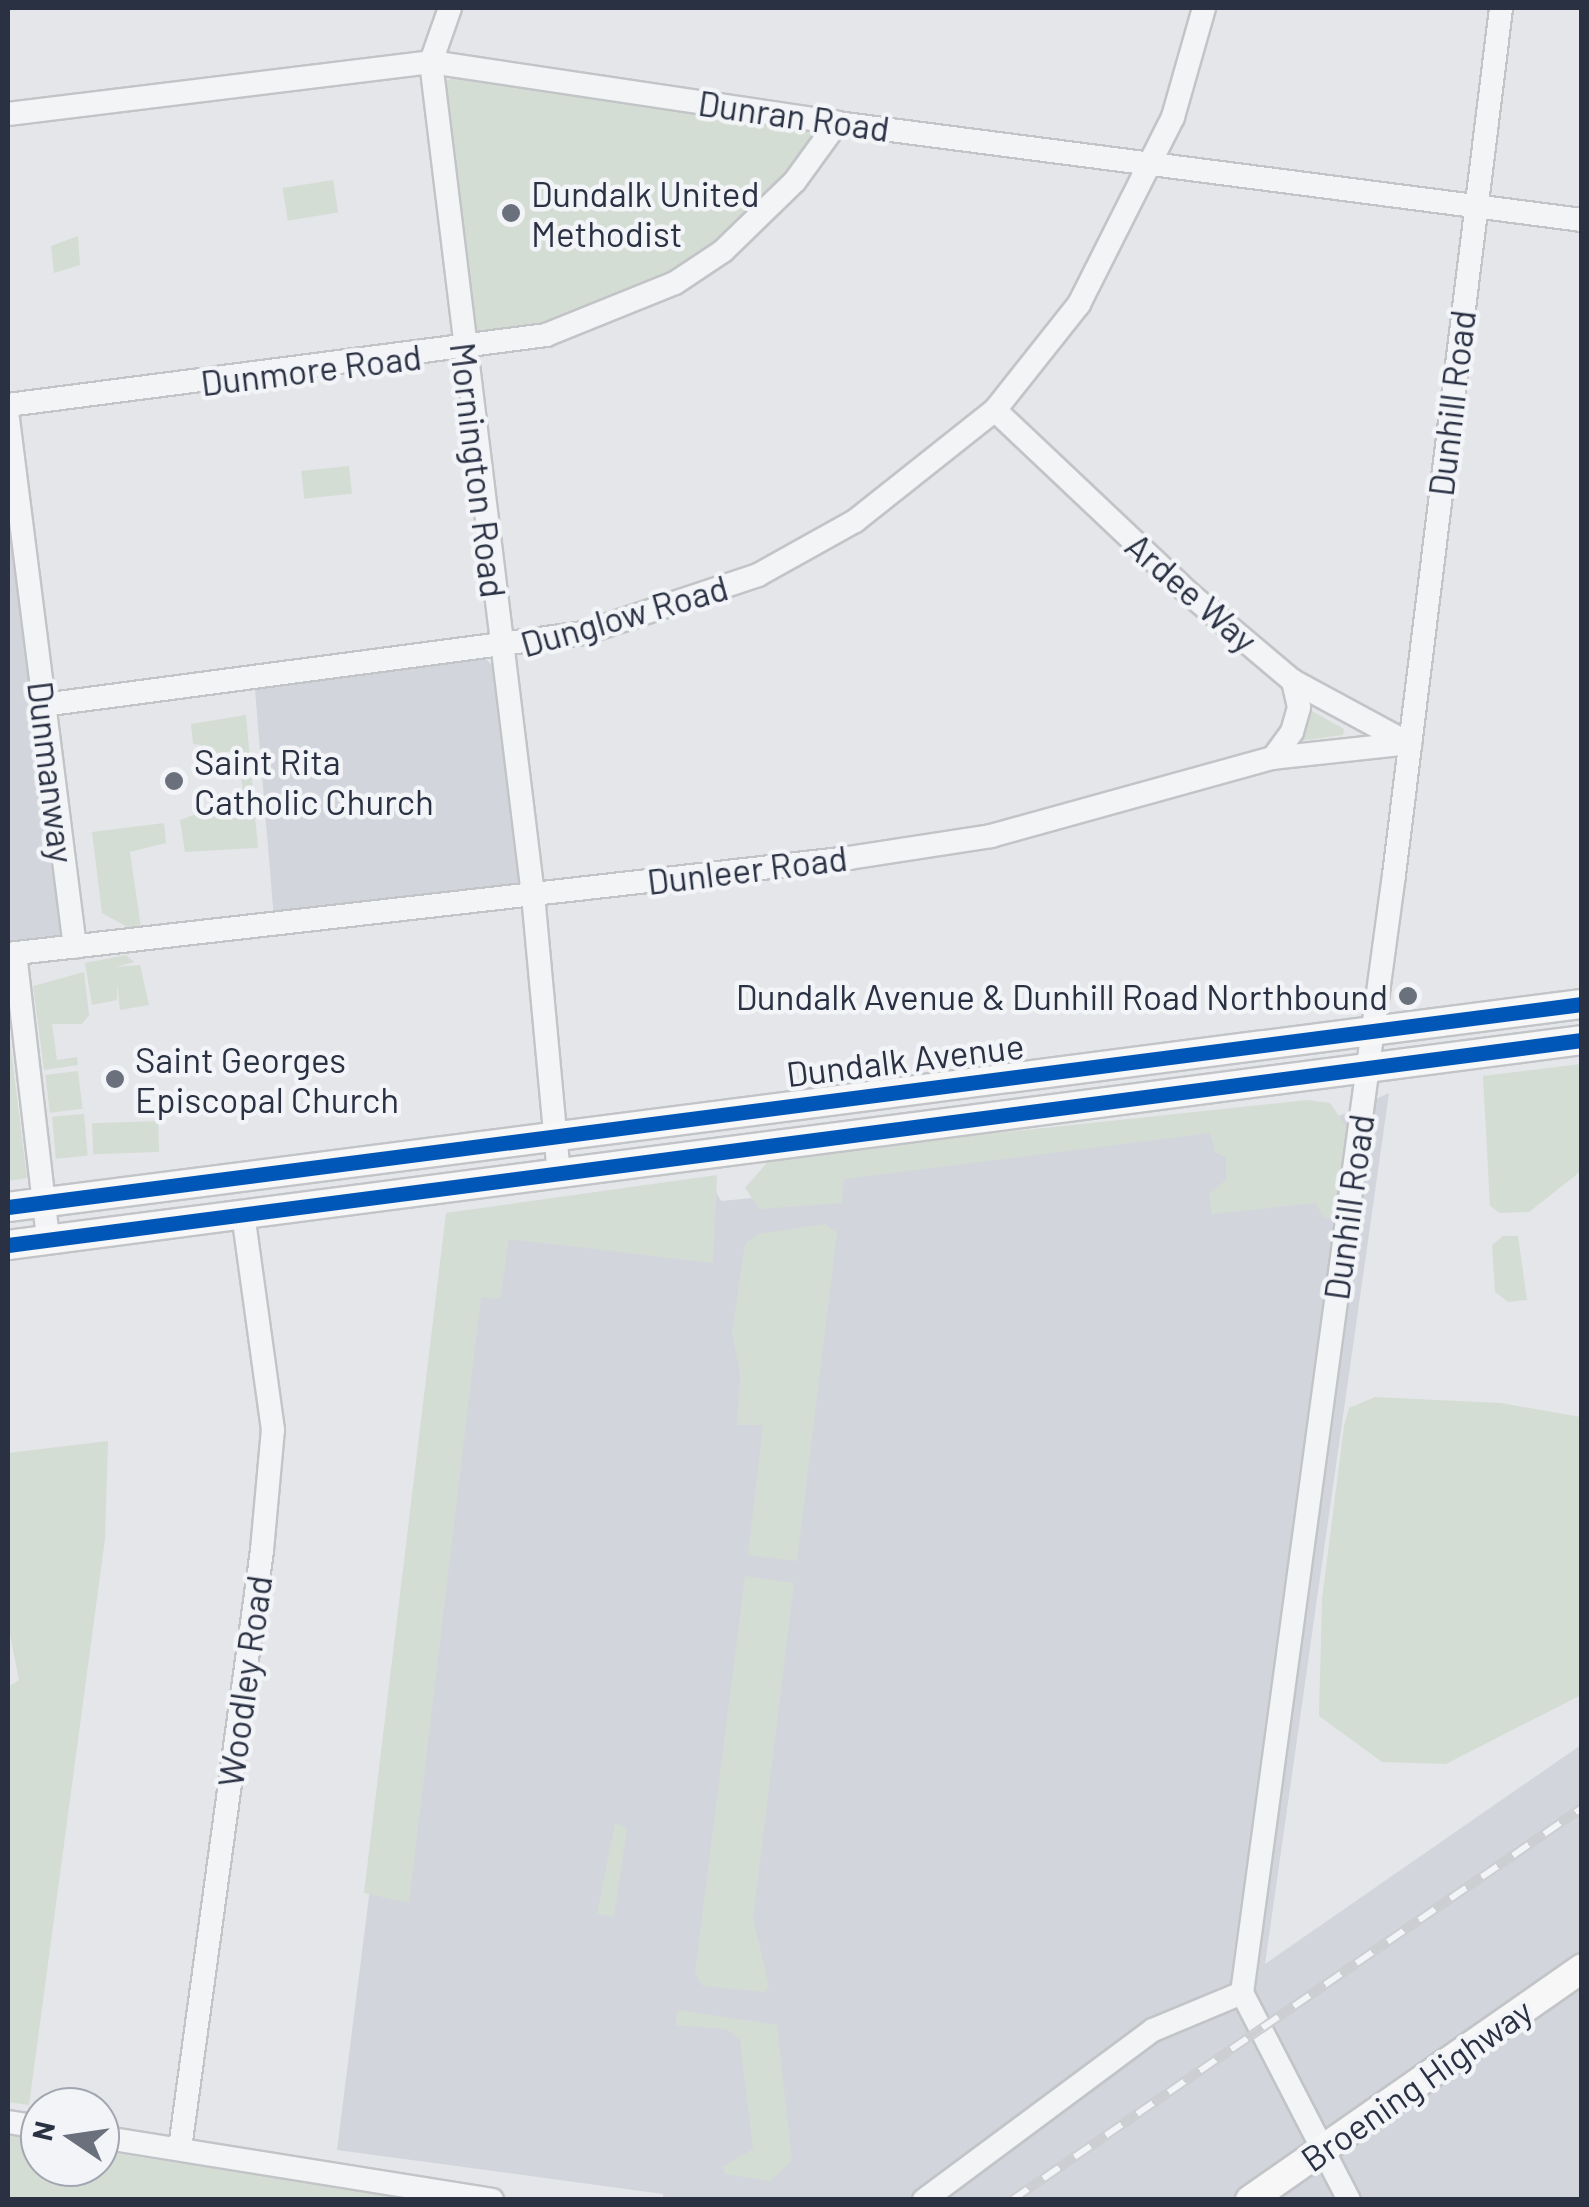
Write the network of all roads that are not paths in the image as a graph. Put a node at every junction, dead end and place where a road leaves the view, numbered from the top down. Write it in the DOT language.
graph roads {
  1 [pos="450,8"];
  2 [pos="1204,8"];
  3 [pos="1501,8"];
  4 [pos="431,62"];
  5 [pos="8,114"];
  6 [pos="837,123"];
  7 [pos="1151,165"];
  8 [pos="1474,207"];
  9 [pos="1582,220"];
  10 [pos="463,350"];
  11 [pos="8,405"];
  12 [pos="995,410"];
  13 [pos="8,419"];
  14 [pos="11,474"];
  15 [pos="502,648"];
  16 [pos="1293,681"];
  17 [pos="43,705"];
  18 [pos="1410,743"];
  19 [pos="1273,758"];
  20 [pos="532,896"];
  21 [pos="75,947"];
  22 [pos="11,953"];
  23 [pos="1582,1004"];
  24 [pos="1372,1031"];
  25 [pos="1582,1040"];
  26 [pos="1366,1070"];
  27 [pos="556,1136"];
  28 [pos="559,1173"];
  29 [pos="44,1202"];
  30 [pos="8,1207"];
  31 [pos="243,1213"];
  32 [pos="48,1240"];
  33 [pos="8,1245"];
  34 [pos="1582,1968"];
  35 [pos="1242,1993"];
  36 [pos="120,2140"];
  37 [pos="180,2148"];
  38 [pos="1323,2148"];
  39 [pos="492,2200"];
  40 [pos="924,2200"];
  41 [pos="1250,2200"];
  42 [pos="1348,2200"];
  1 -- 4 [label="street, Mornington Road"];
  2 -- 7 [label="street, Dunglow Road"];
  3 -- 8 [label="street, Dunhill Road"];
  4 -- 5 [label="street, Dunran Road"];
  4 -- 6 [label="street, Dunran Road"];
  4 -- 10 [label="street, Mornington Road"];
  6 -- 7 [label="street, Dunran Road"];
  6 -- 10 [label="street, Dunmore Road"];
  7 -- 8 [label="street, Dunran Road"];
  7 -- 12 [label="street, Dunglow Road"];
  8 -- 9 [label="street, Dunran Road"];
  8 -- 18 [label="street, Dunhill Road"];
  10 -- 11 [label="street, Dunmore Road"];
  10 -- 15 [label="street, Mornington Road"];
  12 -- 15 [label="street, Dunglow Road"];
  12 -- 16 [label="street, Ardee Way"];
  13 -- 14 [label="street, Dunmanway"];
  14 -- 17 [label="street, Dunmanway"];
  15 -- 17 [label="street, Dunglow Road"];
  15 -- 20 [label="street, Mornington Road"];
  16 -- 18 [label="street, Ardee Way"];
  16 -- 19 [label="street"];
  17 -- 21 [label="street, Dunmanway"];
  18 -- 19 [label="street, Dunleer Road"];
  18 -- 24 [label="street, Dunhill Road"];
  19 -- 20 [label="street, Dunleer Road"];
  20 -- 21 [label="street, Dunleer Road"];
  20 -- 27 [label="street, Mornington Road"];
  21 -- 22 [label="street, Dunleer Road"];
  22 -- 29 [label="street"];
  23 -- 24 [label="main road, Dundalk Avenue"];
  24 -- 26 [label="street, Dunhill Road"];
  24 -- 27 [label="main road, Dundalk Avenue"];
  25 -- 26 [label="main road, Dundalk Avenue"];
  26 -- 28 [label="main road, Dundalk Avenue"];
  26 -- 35 [label="street, Dunhill Road"];
  27 -- 28 [label="street, Mornington Road"];
  27 -- 29 [label="main road, Dundalk Avenue"];
  28 -- 31 [label="main road, Dundalk Avenue"];
  29 -- 30 [label="main road, Dundalk Avenue"];
  29 -- 32 [label="street"];
  31 -- 32 [label="main road, Dundalk Avenue"];
  31 -- 37 [label="street, Woodley Road"];
  32 -- 33 [label="main road, Dundalk Avenue"];
  34 -- 38 [label="main road, Broening Highway"];
  35 -- 38 [label="street"];
  35 -- 40 [label="street"];
  36 -- 37 [label="street"];
  37 -- 39 [label="street"];
  38 -- 41 [label="main road, Broening Highway"];
  38 -- 42 [label="street"];
}
